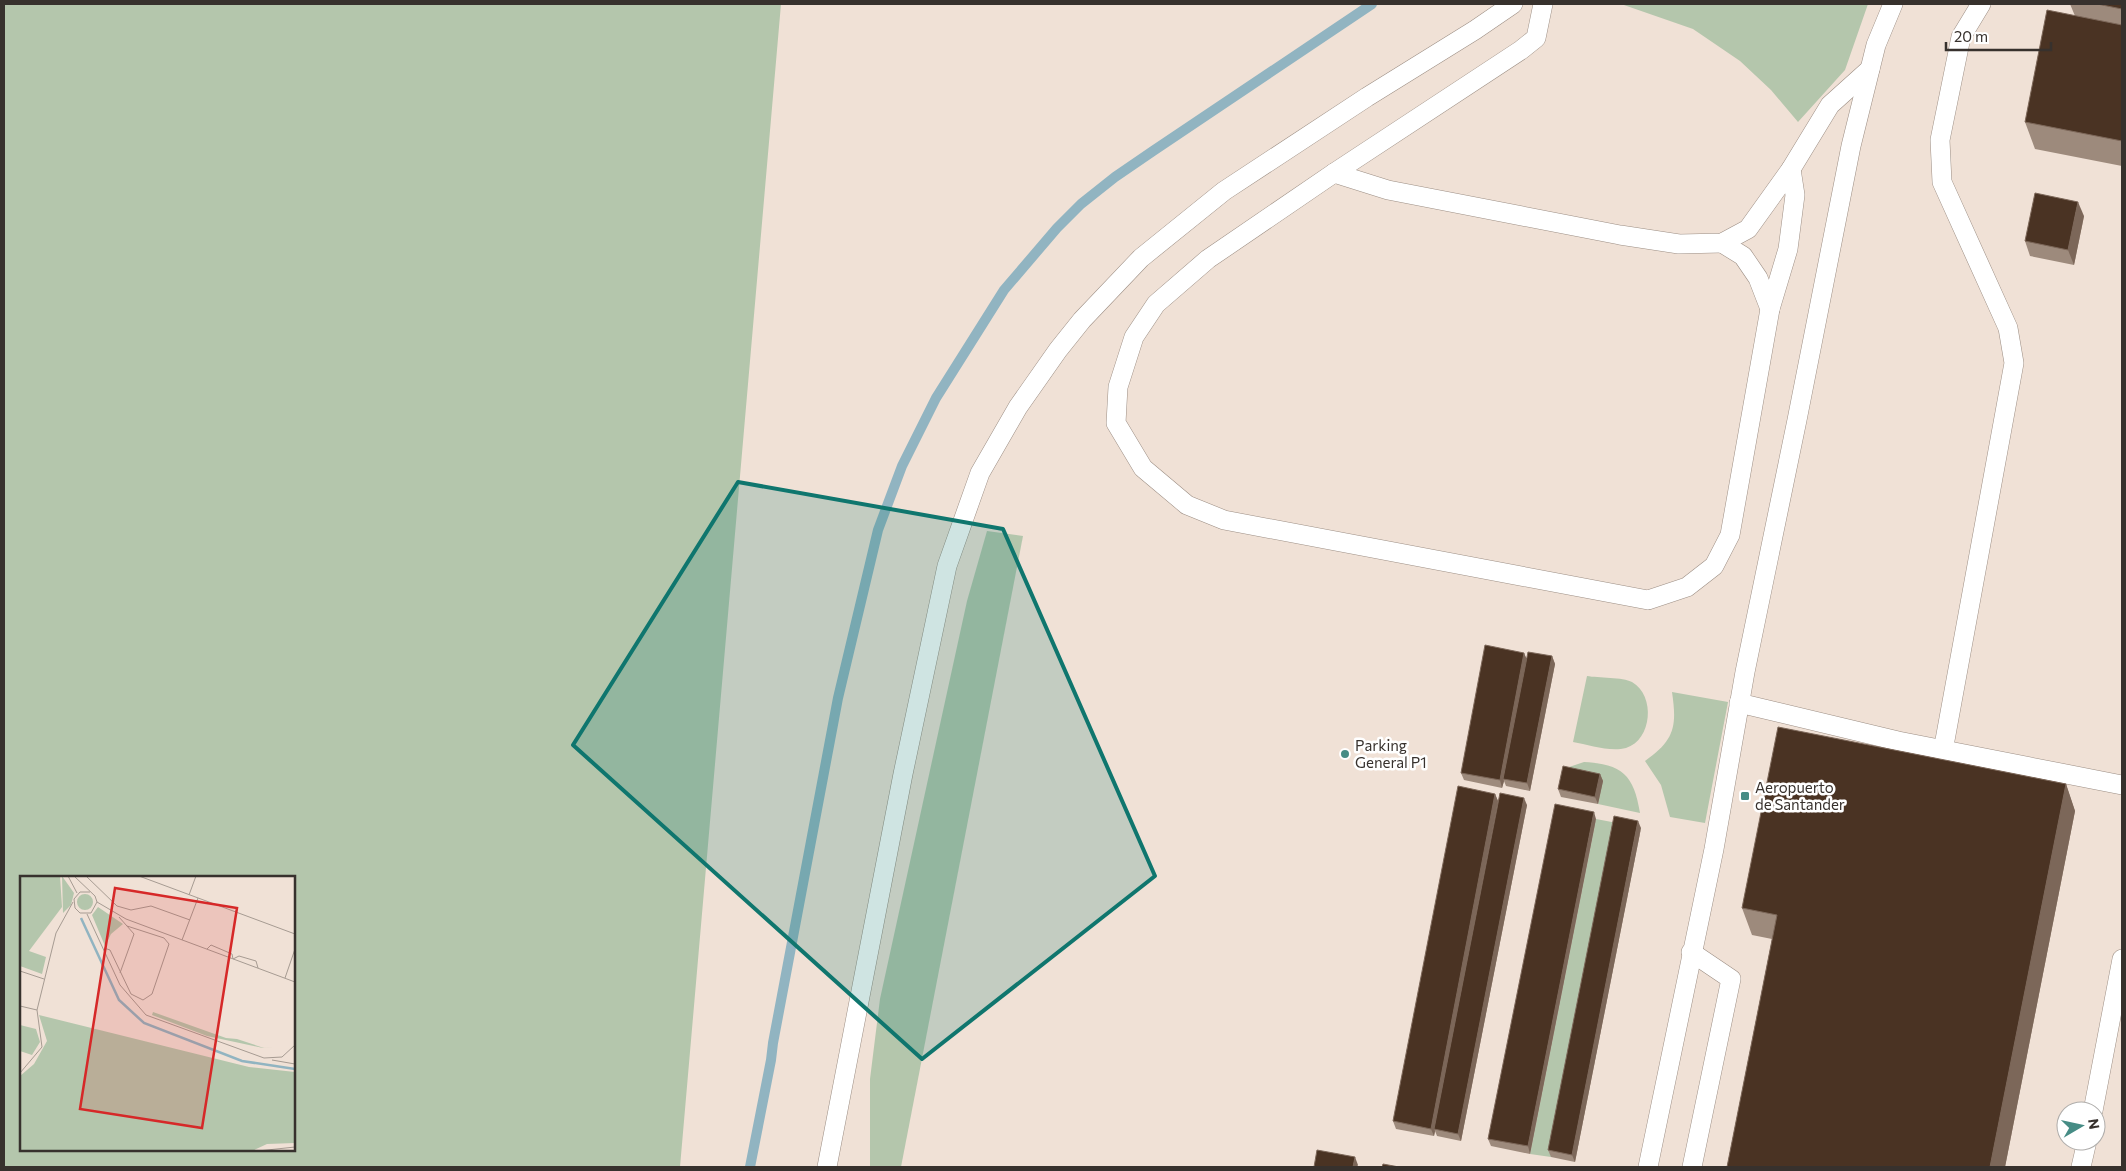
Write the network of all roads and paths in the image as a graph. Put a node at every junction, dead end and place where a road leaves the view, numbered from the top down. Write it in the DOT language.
graph roads {
  1 [pos="1514,4"];
  2 [pos="1543,4"];
  3 [pos="1893,4"];
  4 [pos="1981,4"];
  5 [pos="1870,69"];
  6 [pos="1791,169"];
  7 [pos="1334,173"];
  8 [pos="1722,243"];
  9 [pos="1770,309"];
  10 [pos="1739,703"];
  11 [pos="1943,751"];
  12 [pos="2122,785"];
  13 [pos="1691,952"];
  14 [pos="2122,959"];
  15 [pos="2094,1101"];
  16 [pos="2084,1151"];
  17 [pos="827,1167"];
  18 [pos="1648,1167"];
  19 [pos="1692,1167"];
  20 [pos="2081,1167"];
  1 -- 17 [label="lane"];
  2 -- 7 [label="lane"];
  3 -- 5 [label="lane"];
  4 -- 11 [label="lane"];
  5 -- 6 [label="lane"];
  5 -- 10 [label="lane"];
  6 -- 8 [label="lane"];
  6 -- 9 [label="lane"];
  7 -- 8 [label="lane"];
  7 -- 9 [label="lane"];
  8 -- 9 [label="lane"];
  10 -- 11 [label="lane"];
  10 -- 13 [label="lane"];
  11 -- 12 [label="lane"];
  13 -- 18 [label="lane"];
  13 -- 19 [label="lane"];
  14 -- 15 [label="lane"];
  16 -- 20 [label="lane"];
}
